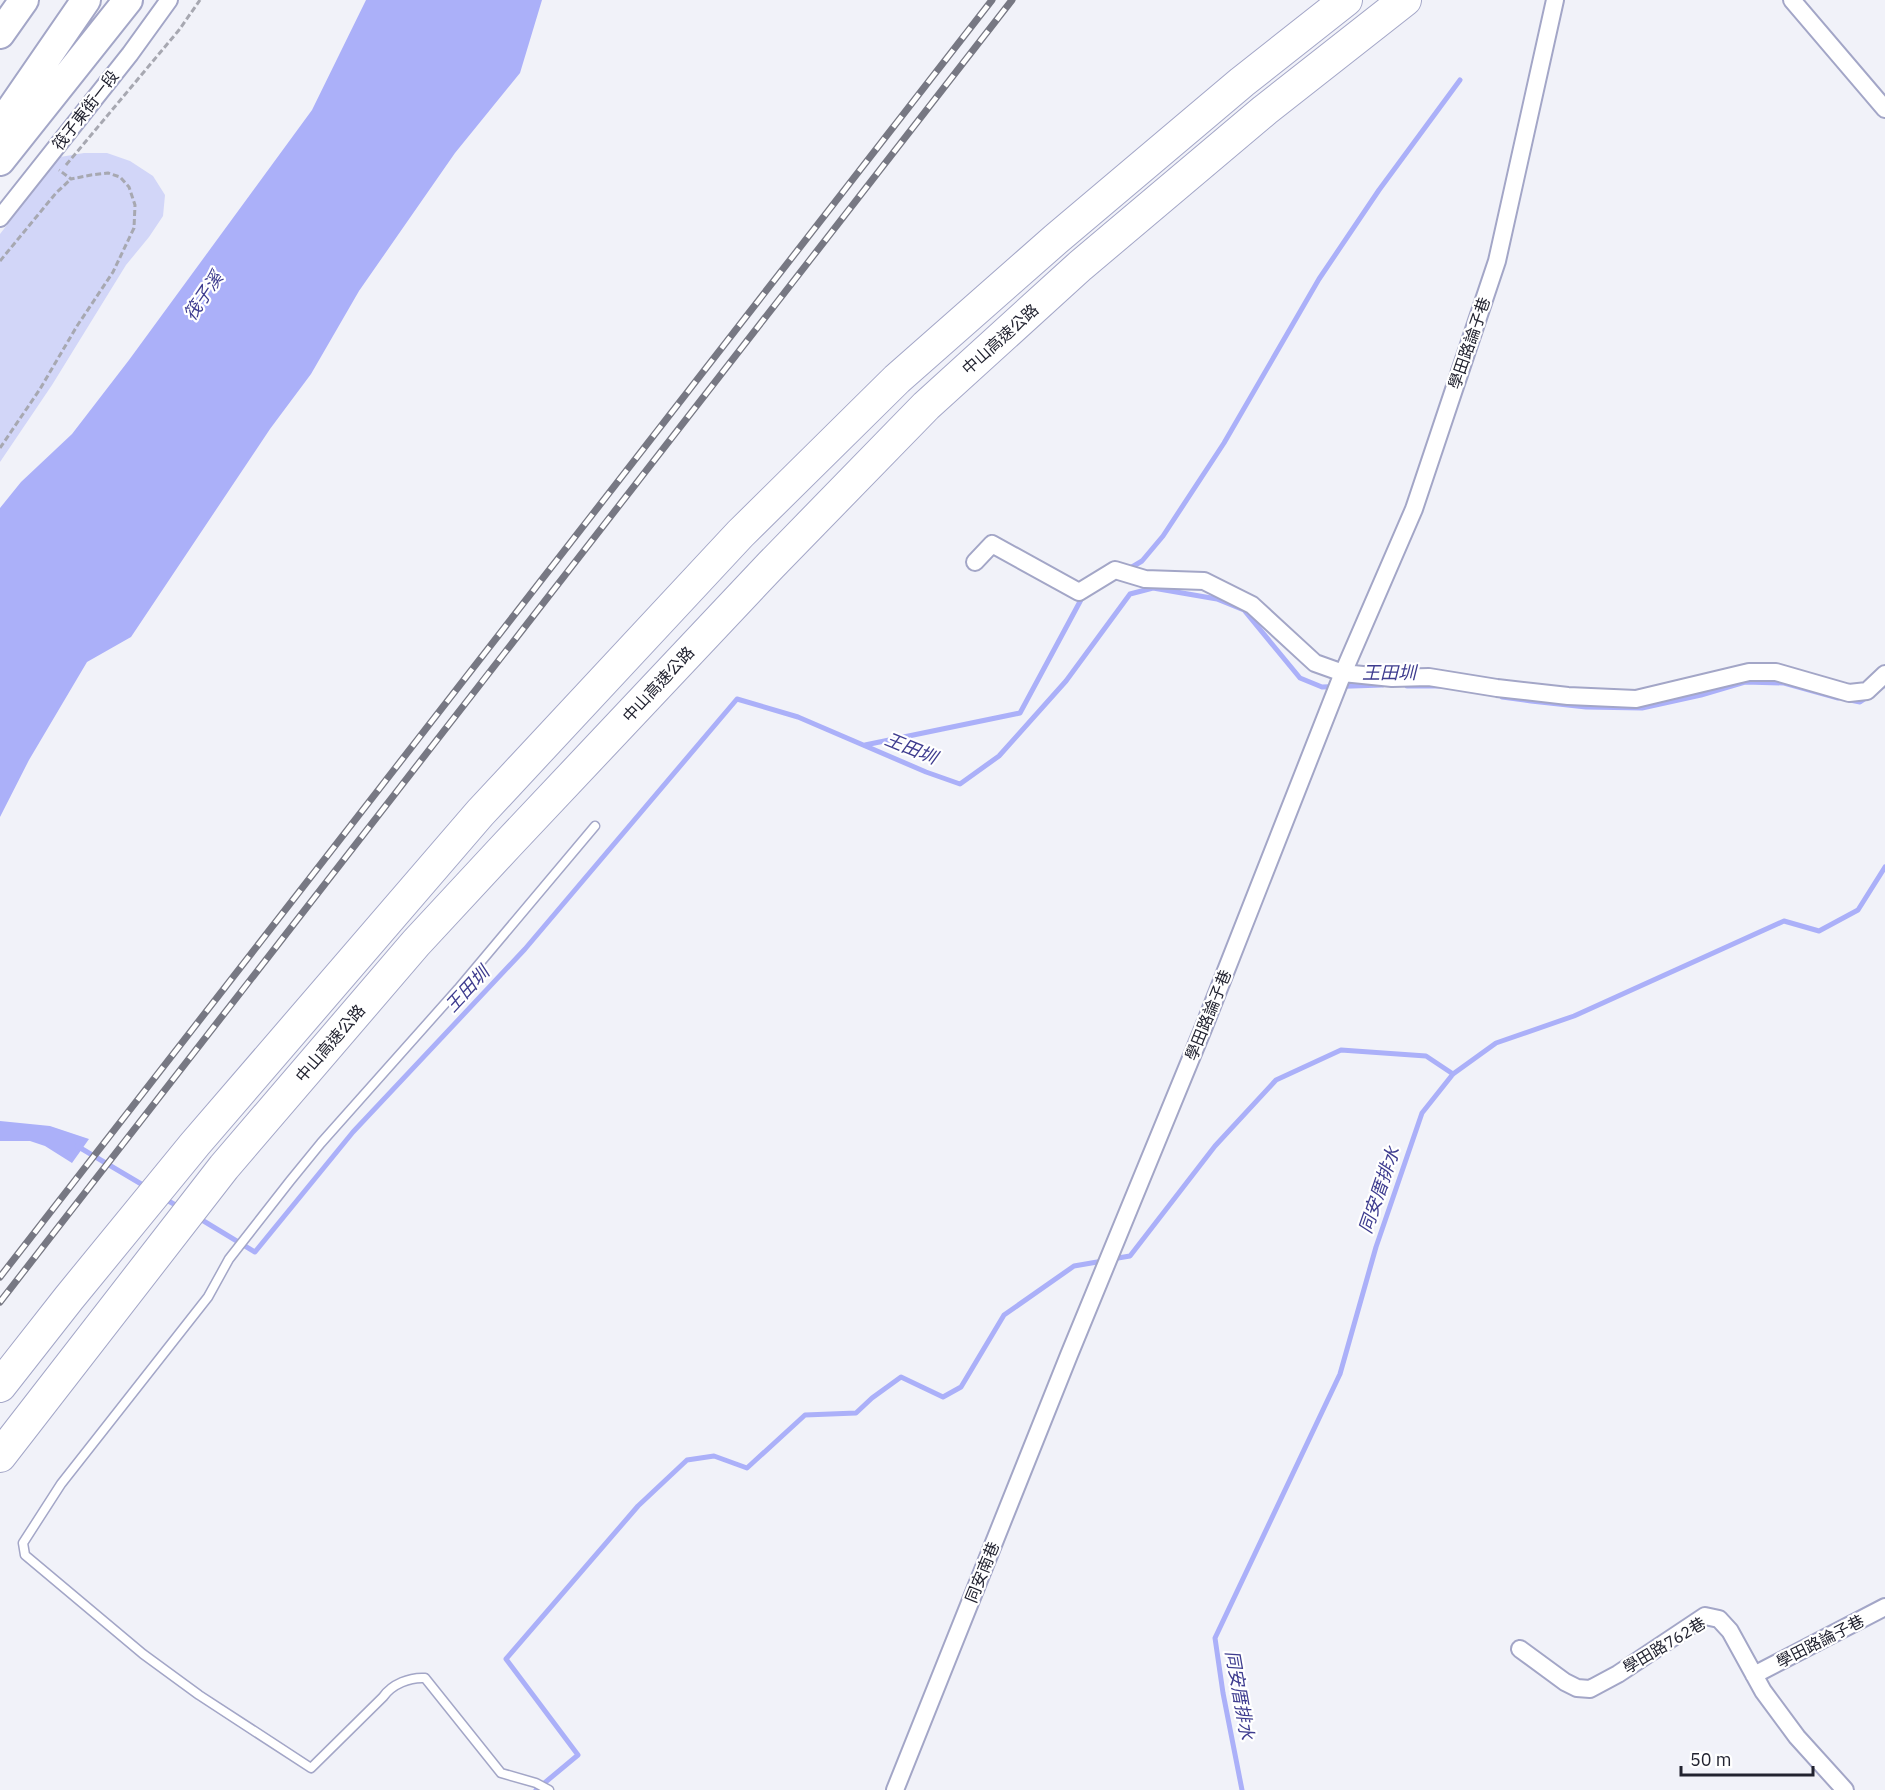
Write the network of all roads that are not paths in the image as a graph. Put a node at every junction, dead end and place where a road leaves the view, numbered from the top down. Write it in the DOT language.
graph roads {
  1 [pos="14,0"];
  2 [pos="24,0"];
  3 [pos="86,0"];
  4 [pos="128,0"];
  5 [pos="169,0"];
  6 [pos="1346,0"];
  7 [pos="1405,0"];
  8 [pos="1555,0"];
  9 [pos="1792,0"];
  10 [pos="0,22"];
  11 [pos="0,34"];
  12 [pos="1885,109"];
  13 [pos="0,125"];
  14 [pos="0,161"];
  15 [pos="0,218"];
  16 [pos="975,562"];
  17 [pos="1343,674"];
  18 [pos="1885,674"];
  19 [pos="595,826"];
  20 [pos="1070,1354"];
  21 [pos="0,1386"];
  22 [pos="0,1456"];
  23 [pos="1885,1607"];
  24 [pos="1520,1649"];
  25 [pos="1754,1675"];
  26 [pos="549,1790"];
  27 [pos="895,1790"];
  28 [pos="1845,1790"];
  1 -- 10 [label="highway"];
  2 -- 11 [label="highway"];
  3 -- 13 [label="highway"];
  4 -- 14 [label="highway"];
  5 -- 15 [label="street, 筏子東街一段"];
  6 -- 21 [label="highway"];
  7 -- 22 [label="highway, 中山高速公路"];
  8 -- 17 [label="street, 學田路論子巷"];
  9 -- 12 [label="street"];
  16 -- 17 [label="street"];
  17 -- 18 [label="street"];
  17 -- 20 [label="street, 學田路論子巷"];
  19 -- 26 [label="lane"];
  20 -- 27 [label="street, 同安南巷"];
  23 -- 25 [label="street, 學田路論子巷"];
  24 -- 25 [label="street, 學田路762巷"];
  25 -- 28 [label="street, 學田路762巷"];
}
